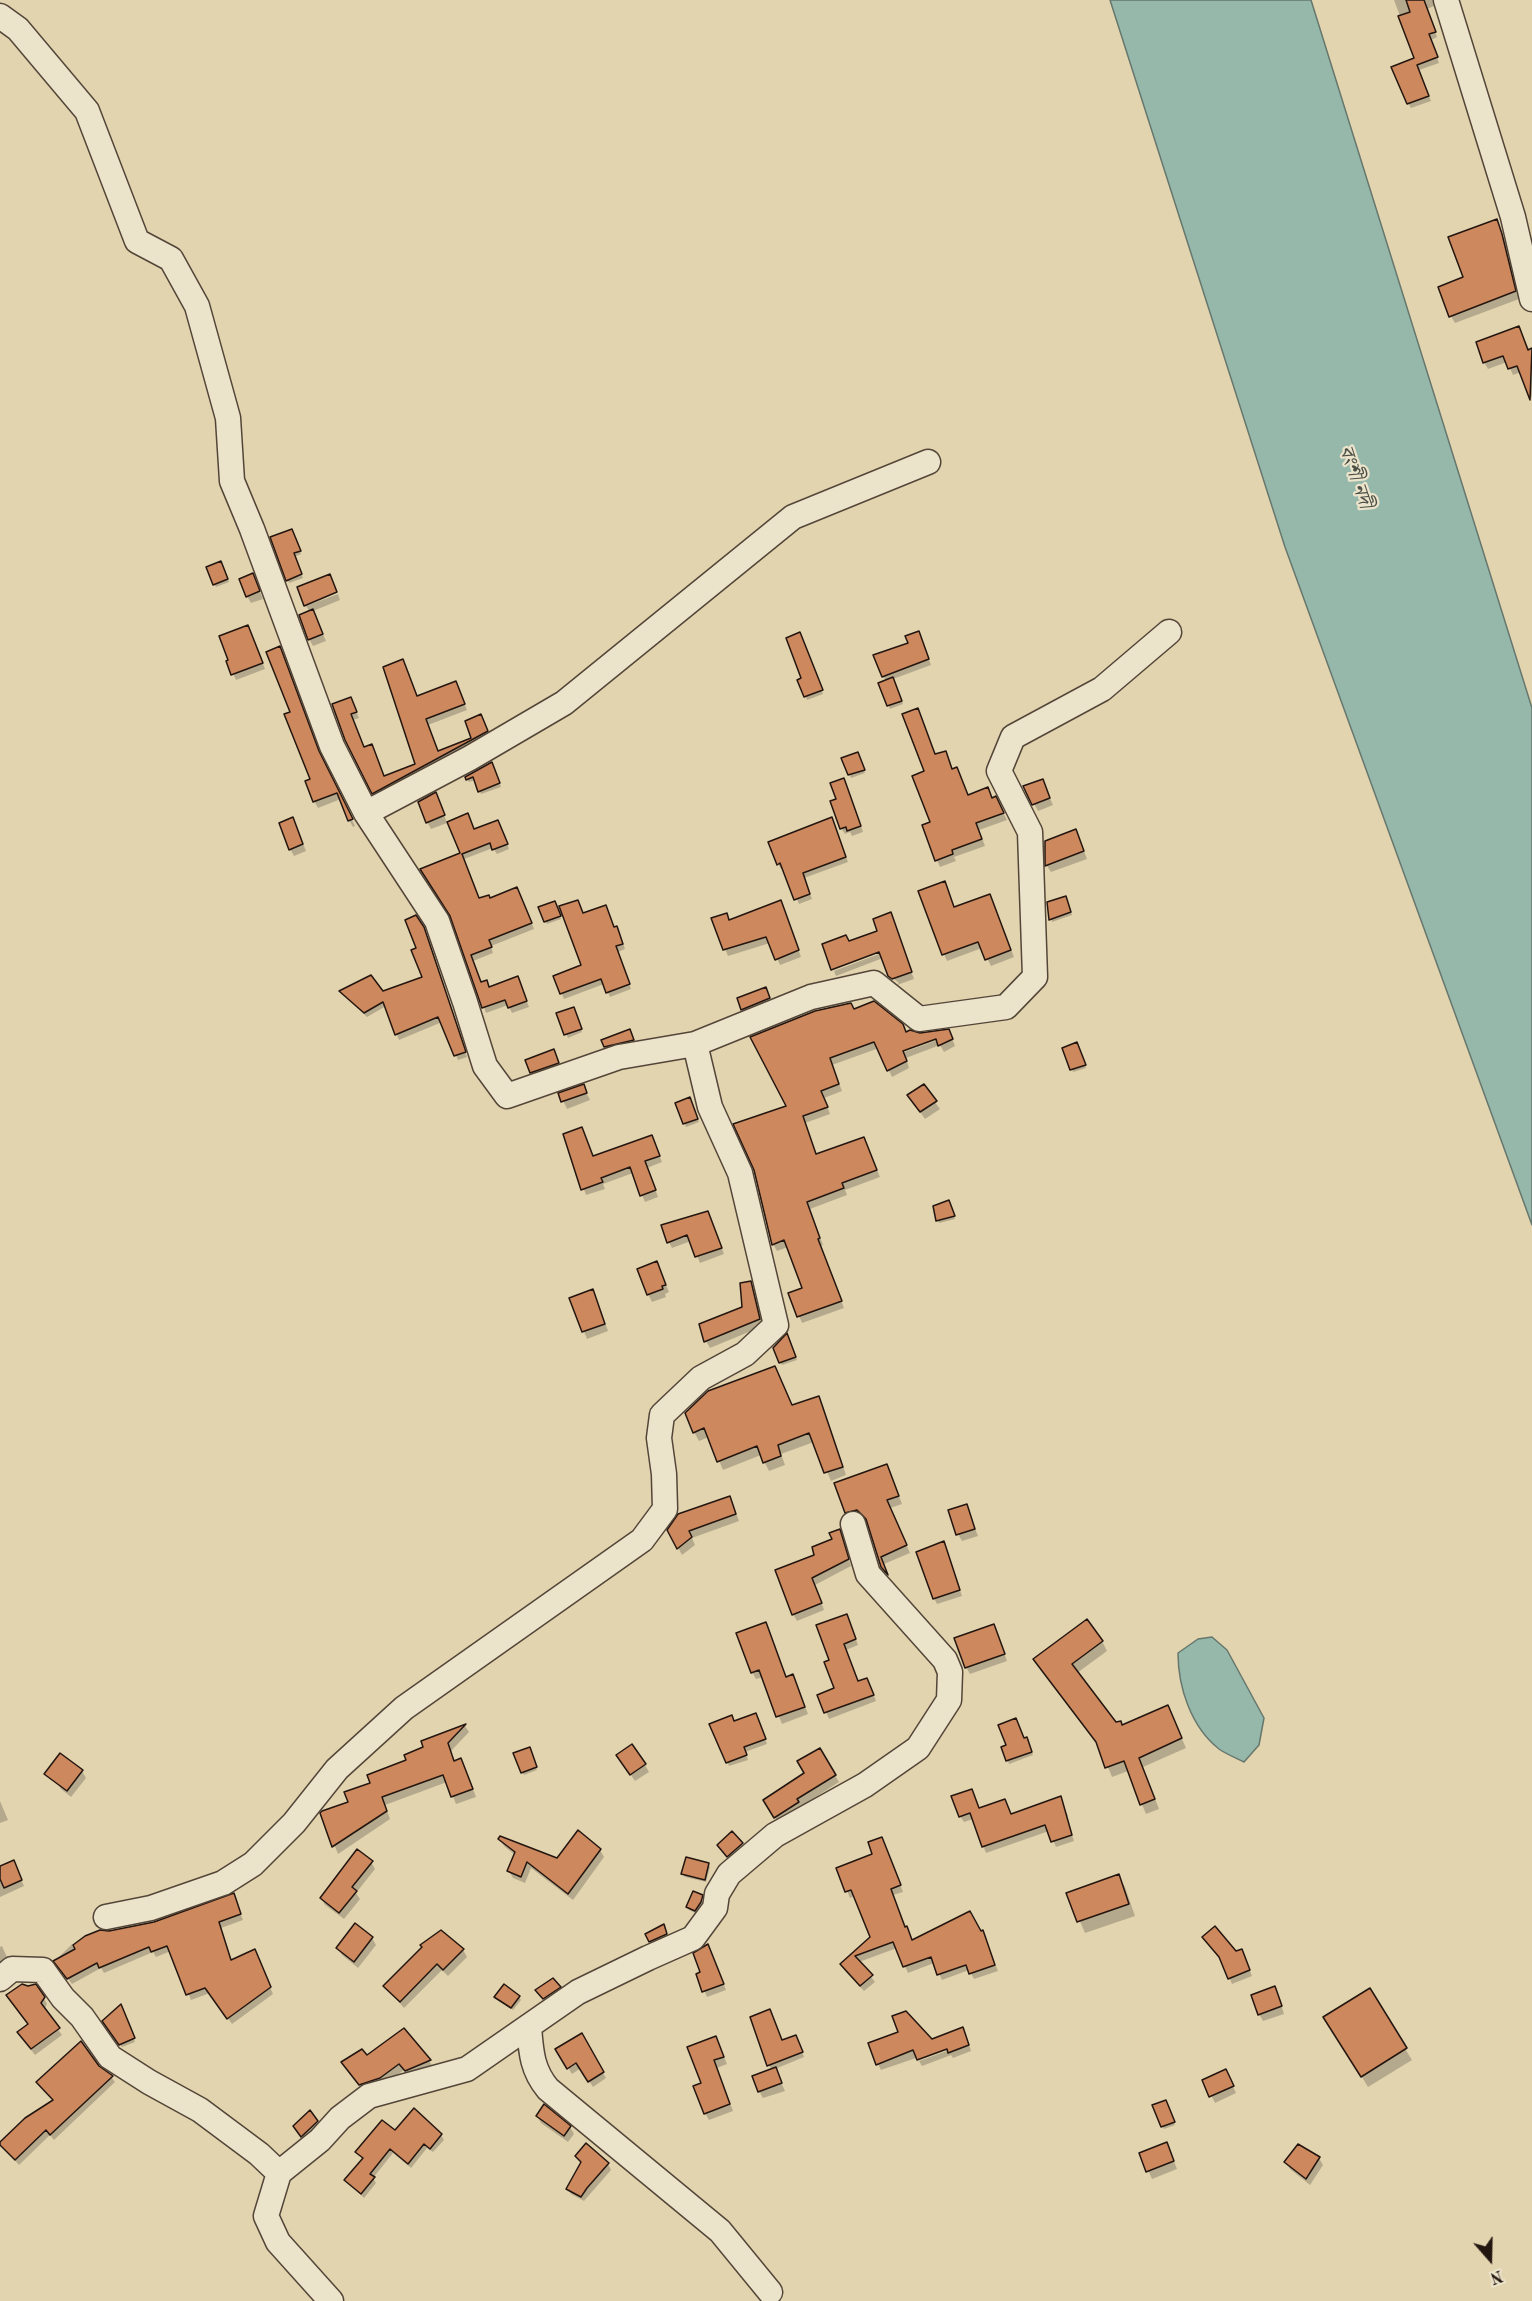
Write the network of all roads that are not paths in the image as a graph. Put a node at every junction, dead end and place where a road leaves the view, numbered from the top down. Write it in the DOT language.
graph roads {
  1 [pos="1446,0"];
  2 [pos="0,16"];
  3 [pos="1532,299"];
  4 [pos="928,462"];
  5 [pos="1169,632"];
  6 [pos="366,813"];
  7 [pos="695,1044"];
  8 [pos="853,1524"];
  9 [pos="106,1917"];
  10 [pos="0,1979"];
  11 [pos="529,2027"];
  12 [pos="279,2173"];
  13 [pos="770,2292"];
  14 [pos="331,2301"];
  1 -- 3 [label="street"];
  2 -- 6 [label="street"];
  4 -- 6 [label="street"];
  5 -- 7 [label="street"];
  6 -- 7 [label="street"];
  7 -- 9 [label="street"];
  8 -- 11 [label="street"];
  10 -- 12 [label="street"];
  11 -- 12 [label="street"];
  11 -- 13 [label="street"];
  12 -- 14 [label="street"];
}
